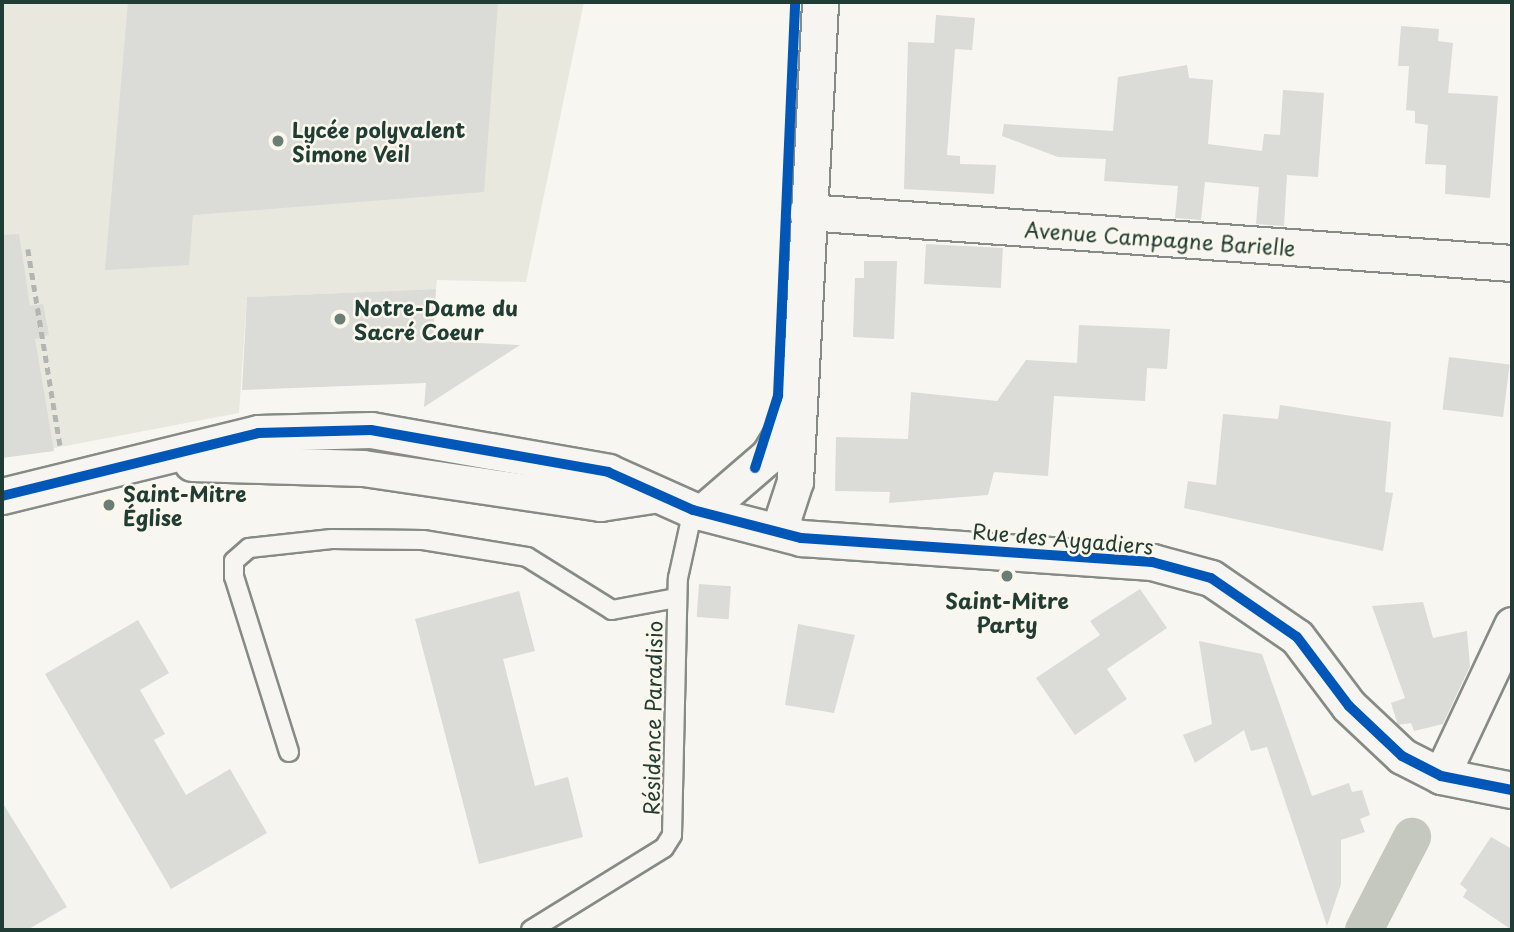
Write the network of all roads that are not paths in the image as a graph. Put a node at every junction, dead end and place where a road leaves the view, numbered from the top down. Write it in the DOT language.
graph roads {
  1 [pos="820,2"];
  2 [pos="807,212"];
  3 [pos="1512,263"];
  4 [pos="799,403"];
  5 [pos="2,496"];
  6 [pos="698,511"];
  7 [pos="779,530"];
  8 [pos="677,598"];
  9 [pos="1512,625"];
  10 [pos="289,752"];
  11 [pos="1454,779"];
  12 [pos="1512,790"];
  13 [pos="531,930"];
  1 -- 2 [label="street"];
  2 -- 3 [label="street, Avenue Campagne Barielle"];
  2 -- 4 [label="street"];
  4 -- 6 [label="street"];
  4 -- 7 [label="street"];
  5 -- 6 [label="street, Rue des Aygadiers"];
  6 -- 7 [label="street, Rue des Aygadiers"];
  6 -- 8 [label="lane, Résidence Paradisio"];
  7 -- 11 [label="street, Rue des Aygadiers"];
  8 -- 10 [label="lane, Résidence Paradisio"];
  8 -- 13 [label="lane, Résidence Paradisio"];
  9 -- 11 [label="street"];
  11 -- 12 [label="street, Rue des Aygadiers"];
}
